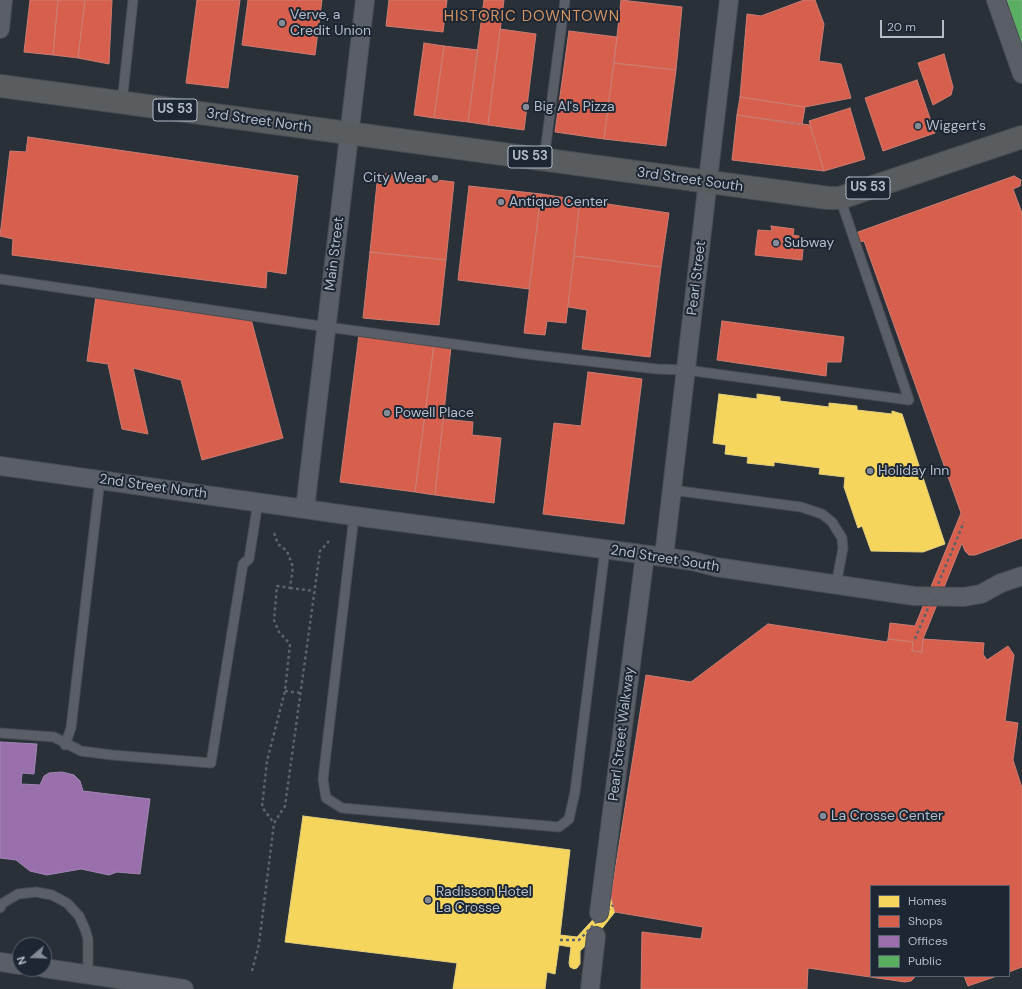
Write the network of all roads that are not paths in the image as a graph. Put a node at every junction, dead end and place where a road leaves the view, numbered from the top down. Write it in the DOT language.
graph roads {
  1 [pos="3,0"];
  2 [pos="133,0"];
  3 [pos="365,0"];
  4 [pos="565,0"];
  5 [pos="728,0"];
  6 [pos="996,0"];
  7 [pos="0,29"];
  8 [pos="1022,74"];
  9 [pos="0,86"];
  10 [pos="122,103"];
  11 [pos="350,133"];
  12 [pos="1022,137"];
  13 [pos="544,159"];
  14 [pos="709,182"];
  15 [pos="840,198"];
  16 [pos="0,278"];
  17 [pos="326,327"];
  18 [pos="686,370"];
  19 [pos="0,466"];
  20 [pos="100,479"];
  21 [pos="672,490"];
  22 [pos="258,502"];
  23 [pos="305,509"];
  24 [pos="354,516"];
  25 [pos="605,549"];
  26 [pos="645,554"];
  27 [pos="664,557"];
  28 [pos="1022,576"];
  29 [pos="836,585"];
  30 [pos="0,732"];
  31 [pos="65,745"];
  32 [pos="0,908"];
  33 [pos="606,909"];
  34 [pos="596,936"];
  35 [pos="0,962"];
  36 [pos="12,964"];
  37 [pos="52,969"];
  38 [pos="88,975"];
  39 [pos="184,989"];
  40 [pos="590,989"];
  1 -- 7 [label="street"];
  2 -- 10 [label="lane"];
  3 -- 11 [label="street, Main Street"];
  4 -- 13 [label="lane"];
  5 -- 14 [label="street, Pearl Street"];
  6 -- 8 [label="street"];
  9 -- 10 [label="highway, 3rd Street North / US 53"];
  10 -- 11 [label="highway, 3rd Street North / US 53"];
  11 -- 13 [label="highway, 3rd Street South / US 53"];
  11 -- 17 [label="street, Main Street"];
  12 -- 15 [label="highway, 3rd Street South / US 53"];
  13 -- 14 [label="highway, 3rd Street South / US 53"];
  14 -- 15 [label="highway, 3rd Street South / US 53"];
  14 -- 18 [label="street, Pearl Street"];
  15 -- 18 [label="lane"];
  16 -- 17 [label="lane"];
  17 -- 18 [label="lane"];
  17 -- 23 [label="street, Main Street"];
  18 -- 21 [label="street, Pearl Street"];
  19 -- 20 [label="street, 2nd Street North"];
  20 -- 22 [label="street, 2nd Street North"];
  20 -- 31 [label="lane"];
  21 -- 27 [label="street, Pearl Street"];
  21 -- 29 [label="lane"];
  22 -- 23 [label="street, 2nd Street North"];
  22 -- 31 [label="lane"];
  23 -- 24 [label="street, 2nd Street South"];
  24 -- 25 [label="street, 2nd Street South"];
  24 -- 25 [label="lane"];
  25 -- 26 [label="street, 2nd Street South"];
  26 -- 27 [label="street, 2nd Street South"];
  26 -- 33 [label="street, Pearl Street Walkway"];
  27 -- 29 [label="street, 2nd Street South"];
  28 -- 29 [label="street, 2nd Street South"];
  30 -- 31 [label="lane"];
  32 -- 38 [label="lane"];
  34 -- 40 [label="street"];
  35 -- 36 [label="street"];
  37 -- 38 [label="street"];
  38 -- 39 [label="street"];
}
